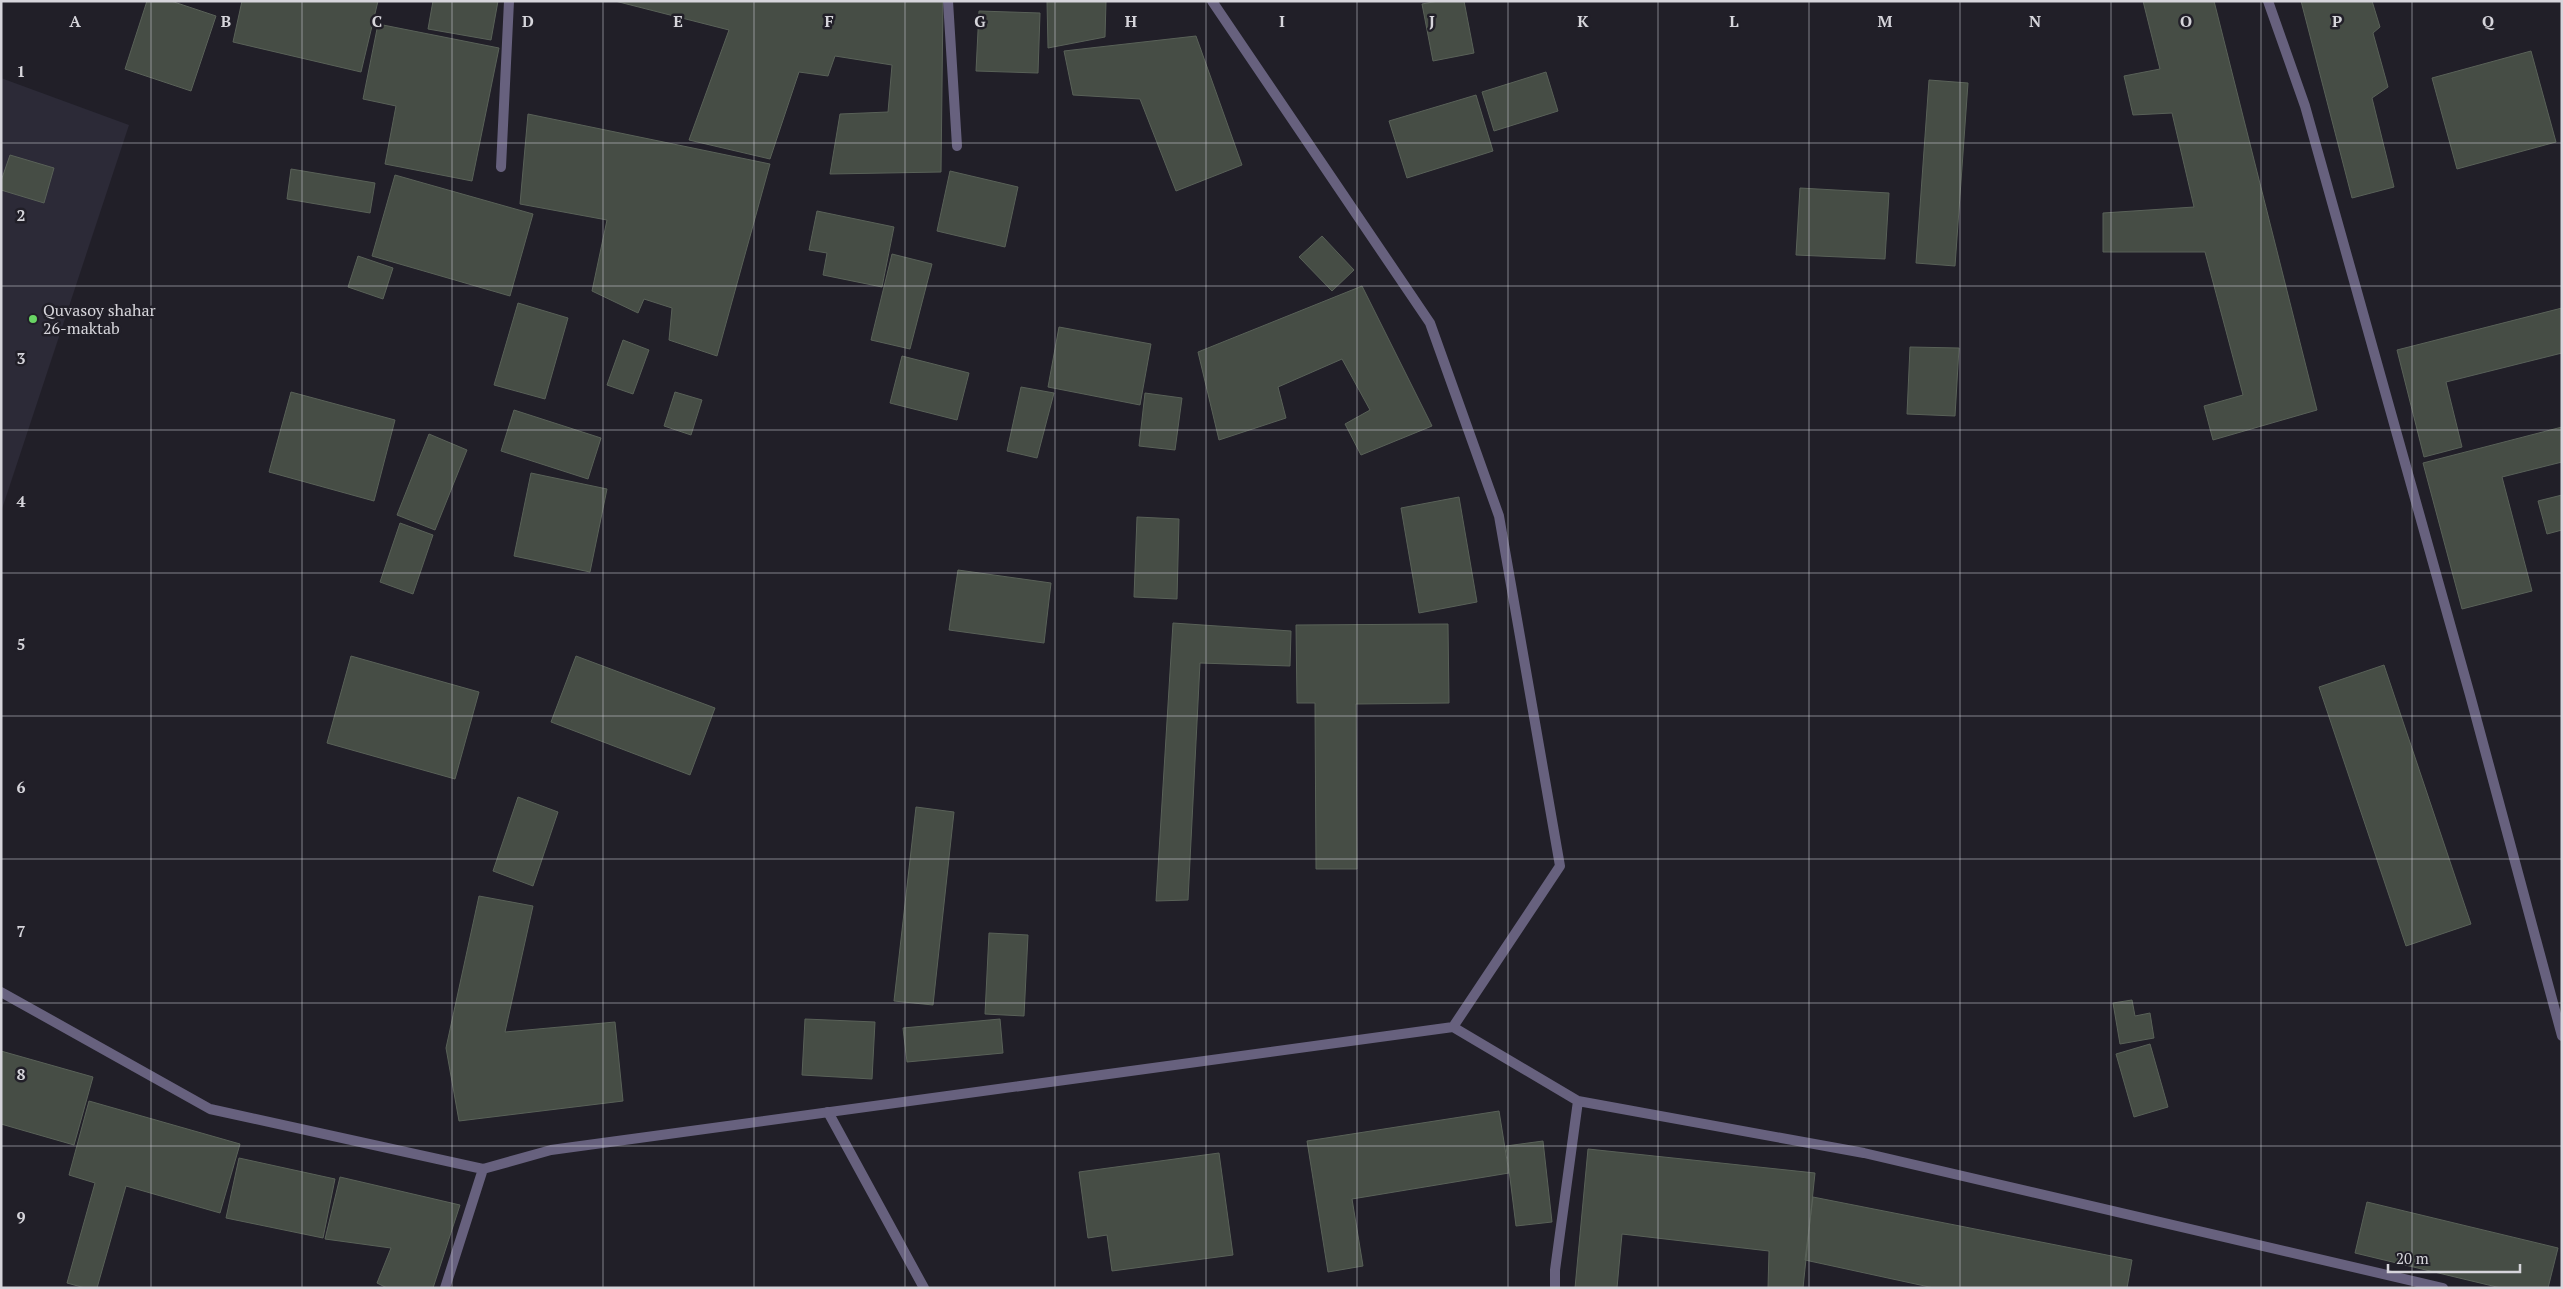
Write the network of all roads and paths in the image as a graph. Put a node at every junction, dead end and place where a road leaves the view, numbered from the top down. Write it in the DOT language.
graph roads {
  1 [pos="509,1"];
  2 [pos="948,1"];
  3 [pos="1212,1"];
  4 [pos="2268,1"];
  5 [pos="957,146"];
  6 [pos="501,167"];
  7 [pos="1,992"];
  8 [pos="1453,1027"];
  9 [pos="2562,1036"];
  10 [pos="1578,1101"];
  11 [pos="828,1112"];
  12 [pos="483,1168"];
  13 [pos="444,1288"];
  14 [pos="924,1288"];
  15 [pos="1555,1288"];
  16 [pos="2442,1288"];
  1 -- 6 [label="street"];
  2 -- 5 [label="street"];
  3 -- 8 [label="street"];
  4 -- 9 [label="street"];
  7 -- 12 [label="street"];
  8 -- 10 [label="street"];
  8 -- 11 [label="street"];
  10 -- 15 [label="street"];
  10 -- 16 [label="street"];
  11 -- 12 [label="street"];
  11 -- 14 [label="street"];
  12 -- 13 [label="street"];
}
